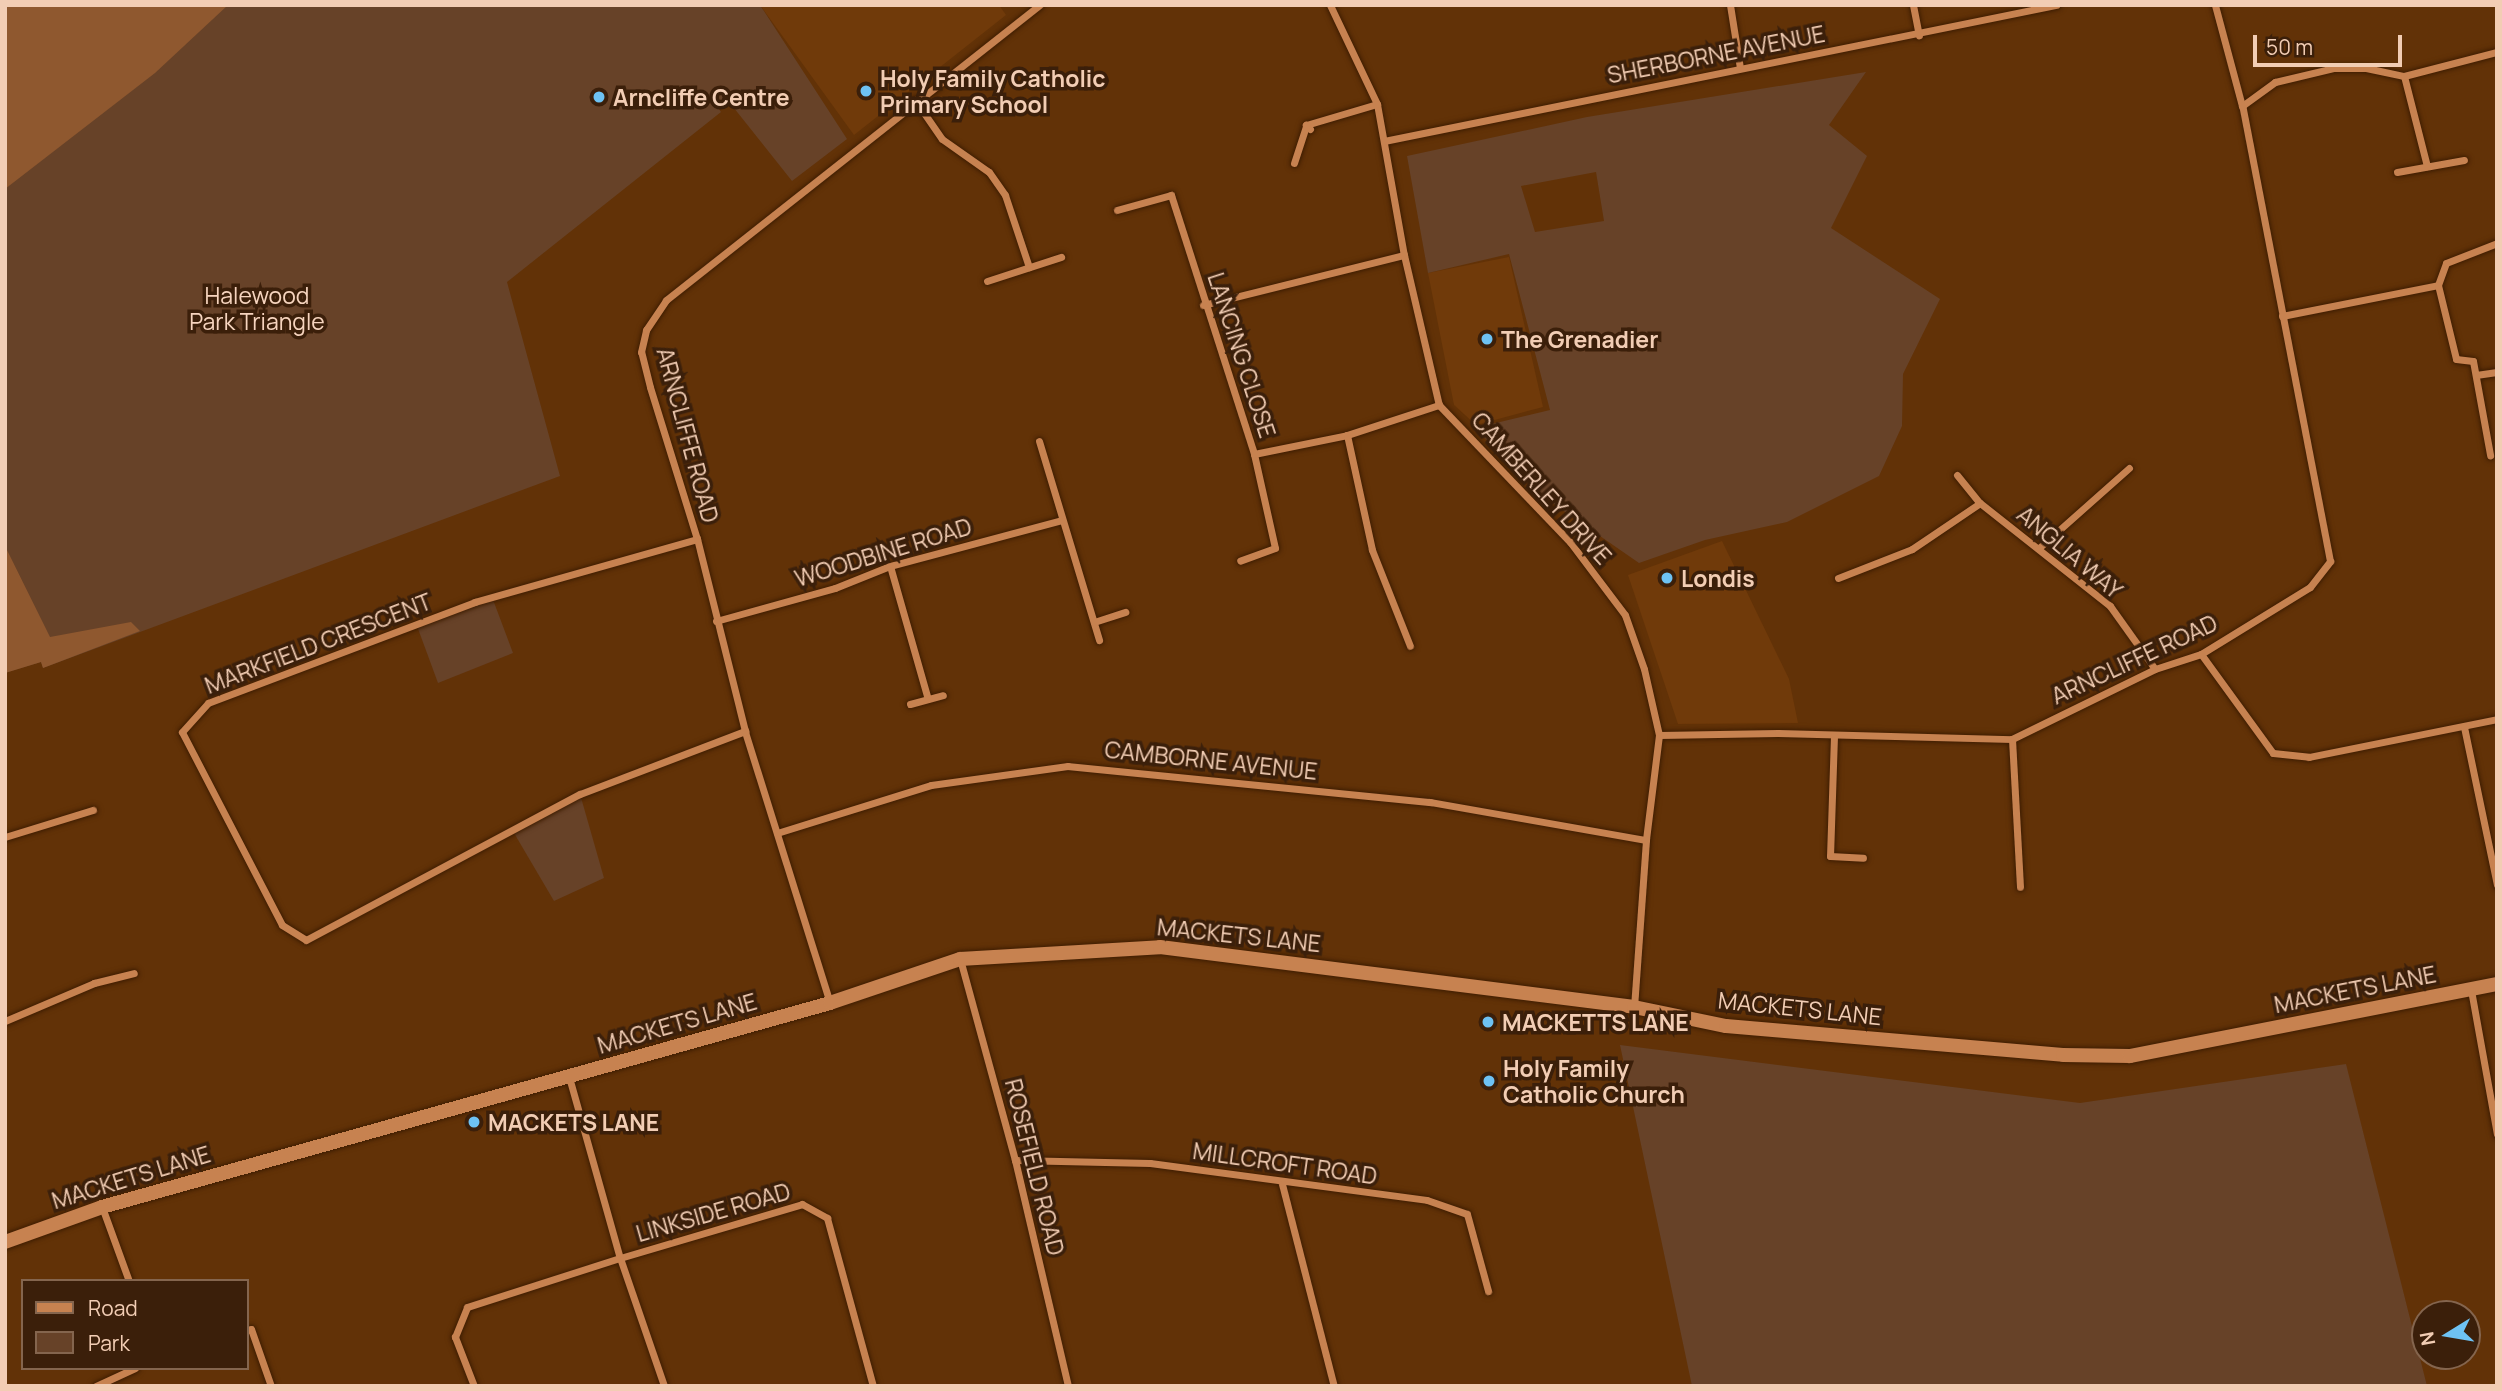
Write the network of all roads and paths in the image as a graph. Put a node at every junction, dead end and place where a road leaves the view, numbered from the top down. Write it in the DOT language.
graph roads {
  1 [pos="1040,5"];
  2 [pos="1330,5"];
  3 [pos="1730,5"];
  4 [pos="1913,5"];
  5 [pos="2056,5"];
  6 [pos="2215,5"];
  7 [pos="1919,35"];
  8 [pos="2497,52"];
  9 [pos="1740,68"];
  10 [pos="2403,76"];
  11 [pos="915,100"];
  12 [pos="1377,104"];
  13 [pos="2242,106"];
  14 [pos="1384,141"];
  15 [pos="2464,160"];
  16 [pos="1294,163"];
  17 [pos="2427,166"];
  18 [pos="2397,172"];
  19 [pos="1117,210"];
  20 [pos="2497,243"];
  21 [pos="1404,255"];
  22 [pos="1061,257"];
  23 [pos="1029,267"];
  24 [pos="987,281"];
  25 [pos="2438,285"];
  26 [pos="1203,305"];
  27 [pos="2283,316"];
  28 [pos="2497,372"];
  29 [pos="2476,375"];
  30 [pos="1439,405"];
  31 [pos="1347,435"];
  32 [pos="1039,441"];
  33 [pos="1254,454"];
  34 [pos="2490,455"];
  35 [pos="2129,468"];
  36 [pos="1957,475"];
  37 [pos="1980,503"];
  38 [pos="1062,520"];
  39 [pos="697,538"];
  40 [pos="2040,547"];
  41 [pos="1240,561"];
  42 [pos="890,566"];
  43 [pos="1838,579"];
  44 [pos="1125,612"];
  45 [pos="716,621"];
  46 [pos="1094,622"];
  47 [pos="1099,640"];
  48 [pos="1410,646"];
  49 [pos="2201,654"];
  50 [pos="2155,669"];
  51 [pos="943,695"];
  52 [pos="928,699"];
  53 [pos="910,704"];
  54 [pos="2497,719"];
  55 [pos="2464,726"];
  56 [pos="745,731"];
  57 [pos="1659,735"];
  58 [pos="1835,736"];
  59 [pos="2012,739"];
  60 [pos="93,810"];
  61 [pos="777,833"];
  62 [pos="5,836"];
  63 [pos="1646,840"];
  64 [pos="1863,858"];
  65 [pos="2497,886"];
  66 [pos="2020,887"];
  67 [pos="960,959"];
  68 [pos="134,973"];
  69 [pos="2497,984"];
  70 [pos="2471,990"];
  71 [pos="830,1003"];
  72 [pos="1634,1007"];
  73 [pos="5,1021"];
  74 [pos="569,1077"];
  75 [pos="2497,1134"];
  76 [pos="1015,1160"];
  77 [pos="1282,1184"];
  78 [pos="102,1207"];
  79 [pos="5,1242"];
  80 [pos="620,1258"];
  81 [pos="128,1279"];
  82 [pos="1488,1292"];
  83 [pos="248,1330"];
  84 [pos="131,1370"];
  85 [pos="96,1386"];
  86 [pos="271,1386"];
  87 [pos="474,1386"];
  88 [pos="664,1386"];
  89 [pos="873,1386"];
  90 [pos="1068,1386"];
  91 [pos="1334,1386"];
  1 -- 11 [label="street, ARNCLIFFE ROAD"];
  2 -- 12 [label="street, CAMBERLEY DRIVE"];
  3 -- 9 [label="street"];
  4 -- 7 [label="street"];
  5 -- 7 [label="street, SHERBORNE AVENUE"];
  6 -- 13 [label="street, ARNCLIFFE ROAD"];
  7 -- 9 [label="street, SHERBORNE AVENUE"];
  8 -- 10 [label="street"];
  9 -- 14 [label="street, SHERBORNE AVENUE"];
  10 -- 13 [label="street"];
  10 -- 17 [label="street"];
  11 -- 23 [label="street"];
  11 -- 39 [label="street, ARNCLIFFE ROAD"];
  12 -- 14 [label="street, CAMBERLEY DRIVE"];
  12 -- 16 [label="street"];
  13 -- 27 [label="street, ARNCLIFFE ROAD"];
  14 -- 21 [label="street, CAMBERLEY DRIVE"];
  15 -- 17 [label="street"];
  17 -- 18 [label="street"];
  19 -- 26 [label="street, LANCING CLOSE"];
  20 -- 25 [label="street"];
  21 -- 26 [label="street"];
  21 -- 30 [label="street, CAMBERLEY DRIVE"];
  22 -- 23 [label="street"];
  23 -- 24 [label="street"];
  25 -- 27 [label="street"];
  25 -- 29 [label="street"];
  26 -- 33 [label="street, LANCING CLOSE"];
  27 -- 49 [label="street, ARNCLIFFE ROAD"];
  28 -- 29 [label="street"];
  29 -- 34 [label="street"];
  30 -- 31 [label="street"];
  30 -- 57 [label="street, CAMBERLEY DRIVE"];
  31 -- 33 [label="street"];
  31 -- 48 [label="street"];
  32 -- 38 [label="street"];
  33 -- 41 [label="street, LANCING CLOSE"];
  35 -- 40 [label="street"];
  36 -- 37 [label="street, ANGLIA WAY"];
  37 -- 40 [label="street, ANGLIA WAY"];
  37 -- 43 [label="street"];
  38 -- 42 [label="street, WOODBINE ROAD"];
  38 -- 46 [label="street"];
  39 -- 45 [label="street, ARNCLIFFE ROAD"];
  39 -- 56 [label="street, MARKFIELD CRESCENT"];
  40 -- 50 [label="street, ANGLIA WAY"];
  42 -- 45 [label="street, WOODBINE ROAD"];
  42 -- 52 [label="street"];
  44 -- 46 [label="street"];
  45 -- 56 [label="street, ARNCLIFFE ROAD"];
  46 -- 47 [label="street"];
  49 -- 50 [label="street, ARNCLIFFE ROAD"];
  49 -- 55 [label="street"];
  50 -- 59 [label="street, ARNCLIFFE ROAD"];
  51 -- 52 [label="street"];
  52 -- 53 [label="street"];
  54 -- 55 [label="street"];
  55 -- 65 [label="street"];
  56 -- 61 [label="street, ARNCLIFFE ROAD"];
  57 -- 58 [label="street, ARNCLIFFE ROAD"];
  57 -- 63 [label="street, CAMBERLEY DRIVE"];
  58 -- 59 [label="street, ARNCLIFFE ROAD"];
  58 -- 64 [label="street"];
  59 -- 66 [label="street"];
  60 -- 62 [label="street"];
  61 -- 63 [label="street, CAMBORNE AVENUE"];
  61 -- 71 [label="street, ARNCLIFFE ROAD"];
  63 -- 72 [label="street, CAMBERLEY DRIVE"];
  67 -- 71 [label="street, MACKETS LANE"];
  67 -- 72 [label="street, MACKETS LANE"];
  67 -- 76 [label="street, ROSEFIELD ROAD"];
  68 -- 73 [label="street"];
  69 -- 70 [label="street, MACKETS LANE"];
  70 -- 72 [label="street, MACKETS LANE"];
  70 -- 75 [label="street"];
  71 -- 74 [label="street, MACKETS LANE"];
  74 -- 78 [label="street, MACKETS LANE"];
  74 -- 80 [label="street, LINKSIDE ROAD"];
  76 -- 77 [label="street, MILLCROFT ROAD"];
  76 -- 90 [label="street, ROSEFIELD ROAD"];
  77 -- 82 [label="street, MILLCROFT ROAD"];
  77 -- 91 [label="street"];
  78 -- 79 [label="street, MACKETS LANE"];
  78 -- 81 [label="street"];
  80 -- 87 [label="street"];
  80 -- 88 [label="street"];
  80 -- 89 [label="street, LINKSIDE ROAD"];
  83 -- 86 [label="street"];
  84 -- 85 [label="street"];
}
